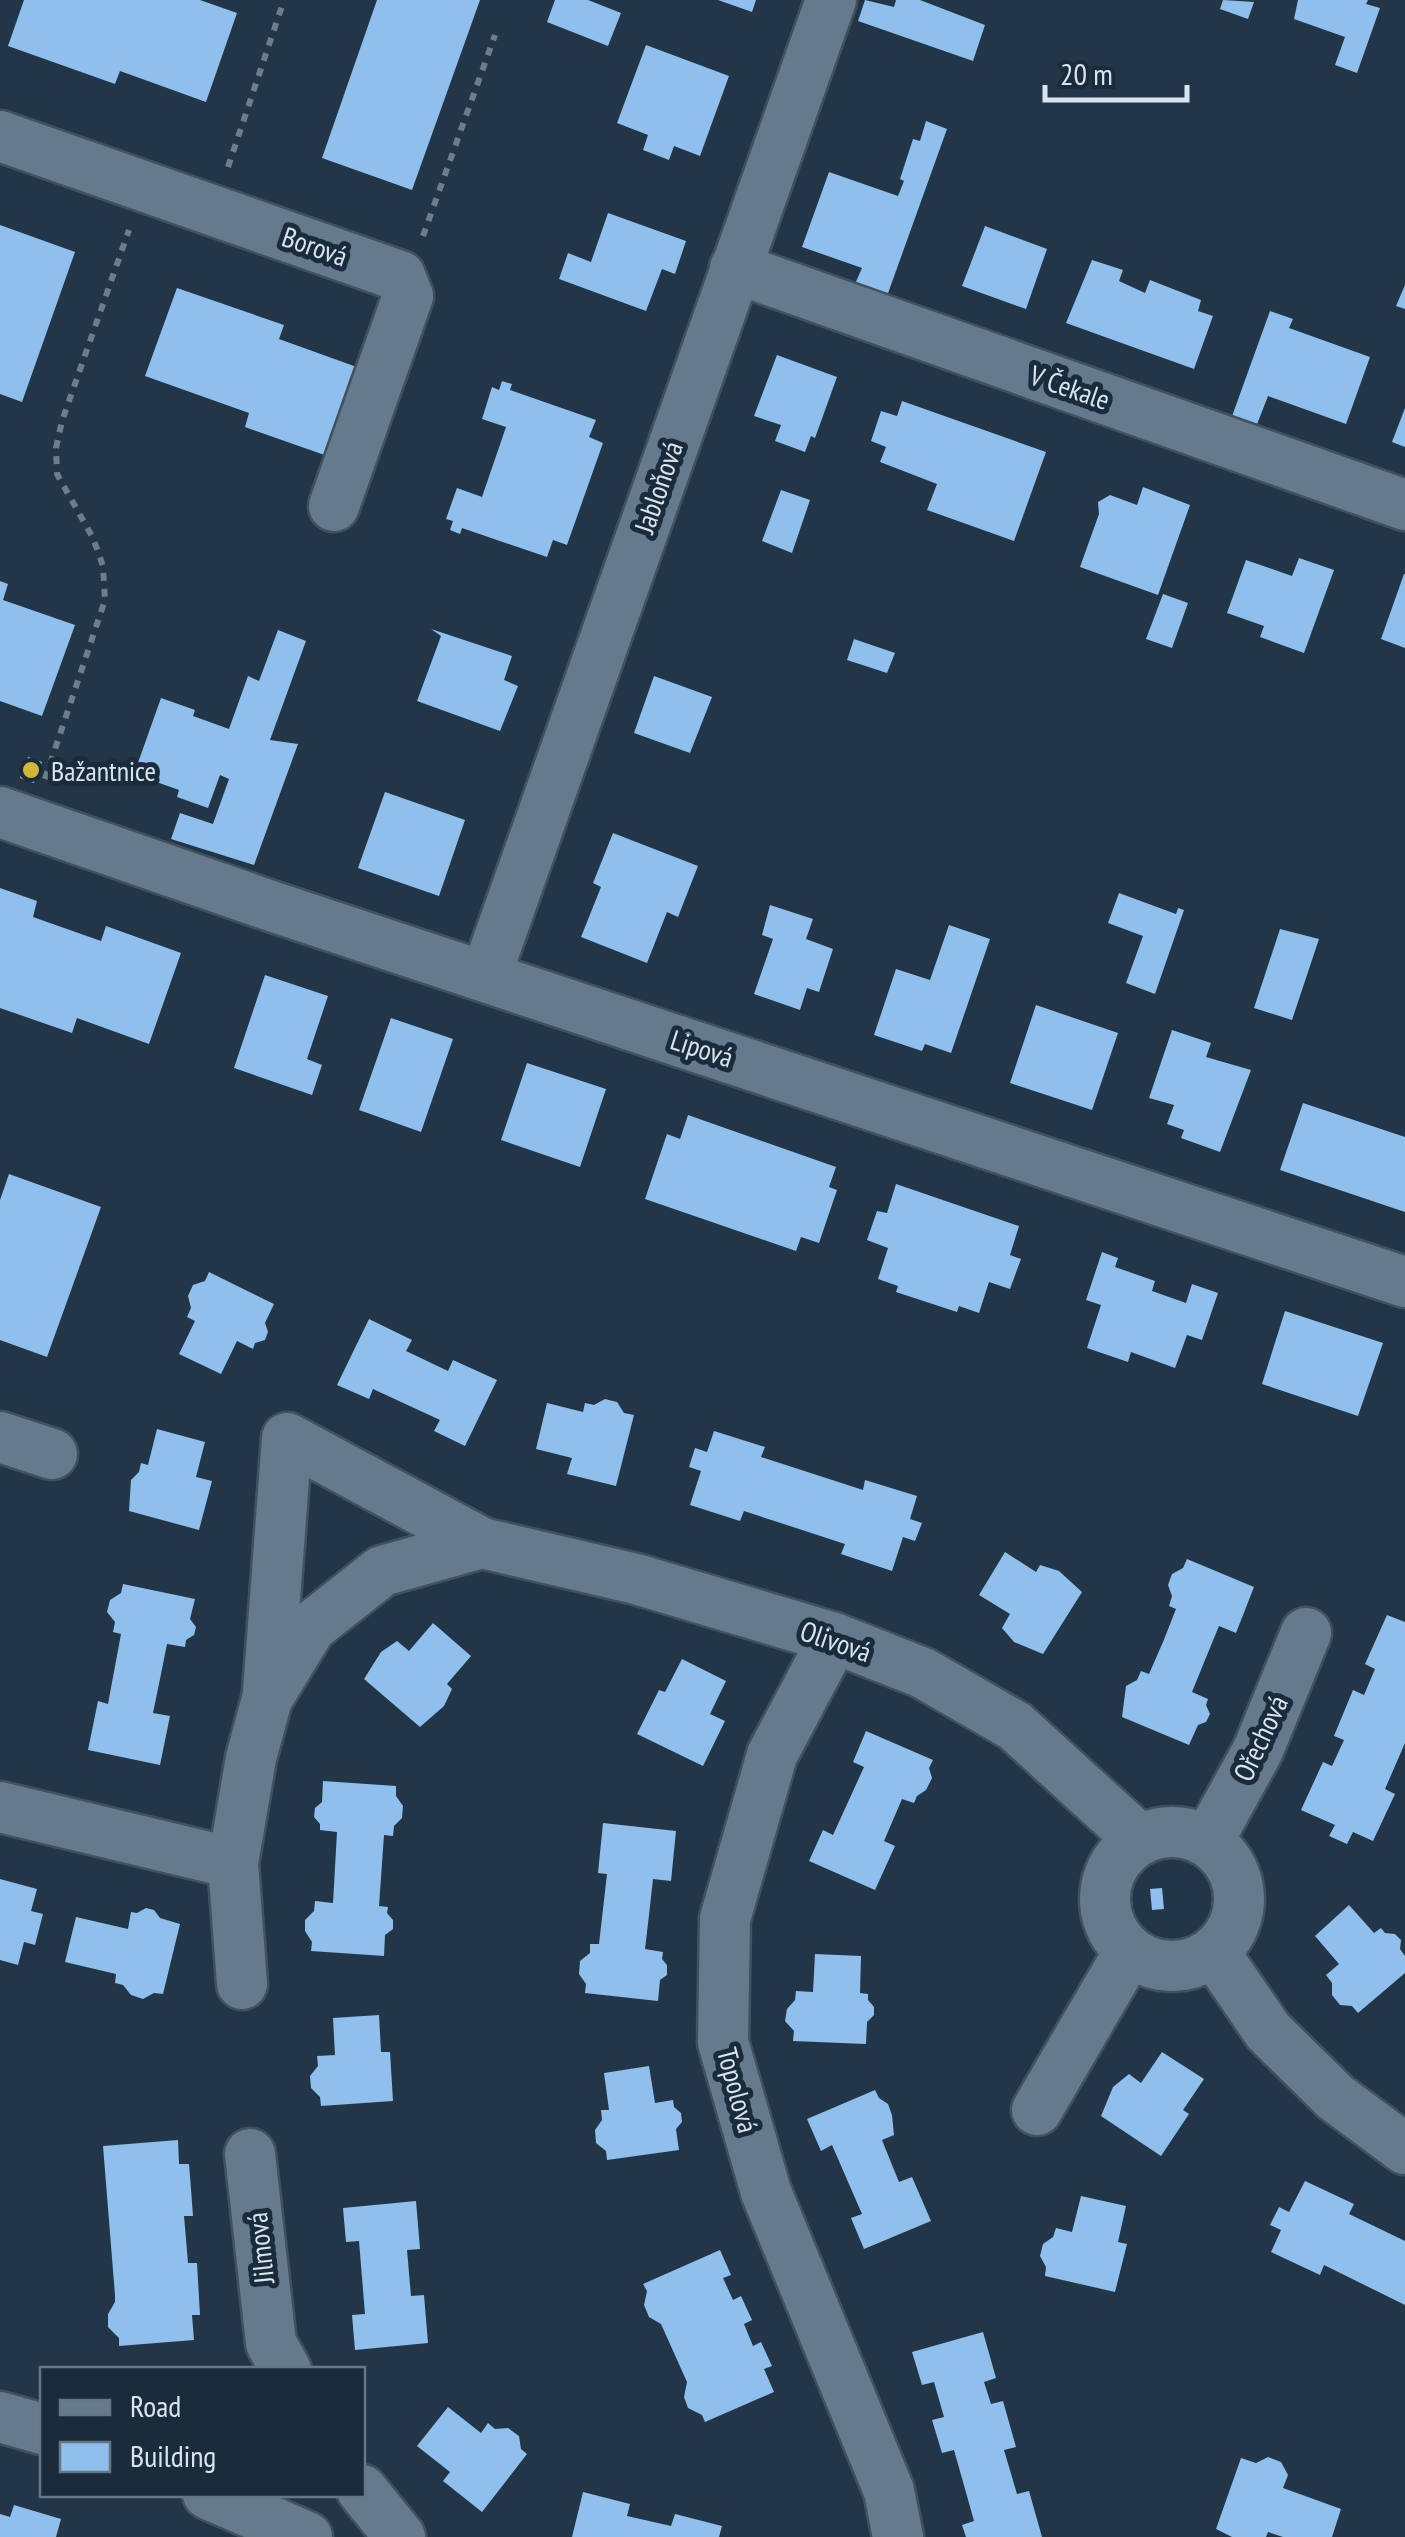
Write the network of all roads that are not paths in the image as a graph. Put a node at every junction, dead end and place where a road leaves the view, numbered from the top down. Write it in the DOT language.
graph roads {
  1 [pos="831,0"];
  2 [pos="0,136"];
  3 [pos="735,268"];
  4 [pos="1405,505"];
  5 [pos="334,506"];
  6 [pos="15,817"];
  7 [pos="486,976"];
  8 [pos="1405,1282"];
  9 [pos="0,1436"];
  10 [pos="52,1454"];
  11 [pos="482,1543"];
  12 [pos="1306,1633"];
  13 [pos="834,1638"];
  14 [pos="267,1699"];
  15 [pos="0,1807"];
  16 [pos="1139,1839"];
  17 [pos="1208,1841"];
  18 [pos="233,1864"];
  19 [pos="1129,1952"];
  20 [pos="1214,1952"];
  21 [pos="242,1984"];
  22 [pos="1037,2110"];
  23 [pos="1405,2149"];
  24 [pos="250,2154"];
  25 [pos="271,2361"];
  26 [pos="0,2416"];
  27 [pos="40,2428"];
  28 [pos="365,2494"];
  29 [pos="215,2497"];
  30 [pos="306,2537"];
  31 [pos="400,2537"];
  32 [pos="898,2537"];
  1 -- 3 [label="street, Jabloňová"];
  2 -- 5 [label="street, Borová"];
  3 -- 4 [label="street, V Čekale"];
  3 -- 7 [label="street, Jabloňová"];
  6 -- 7 [label="street, Lipová"];
  7 -- 8 [label="street, Lipová"];
  9 -- 10 [label="street"];
  11 -- 13 [label="street, Olivová"];
  11 -- 14 [label="street, Olivová"];
  11 -- 14 [label="street, Olivová"];
  12 -- 17 [label="street, Ořechová"];
  13 -- 16 [label="street, Olivová"];
  13 -- 32 [label="street, Topolová"];
  14 -- 18 [label="street, Olivová"];
  15 -- 18 [label="street"];
  16 -- 17 [label="street"];
  16 -- 19 [label="street"];
  17 -- 20 [label="street"];
  18 -- 21 [label="street, Olivová"];
  19 -- 20 [label="street"];
  19 -- 22 [label="street"];
  20 -- 23 [label="street"];
  24 -- 25 [label="street, Jilmová"];
  26 -- 27 [label="street"];
  28 -- 31 [label="street"];
  29 -- 30 [label="street"];
}
